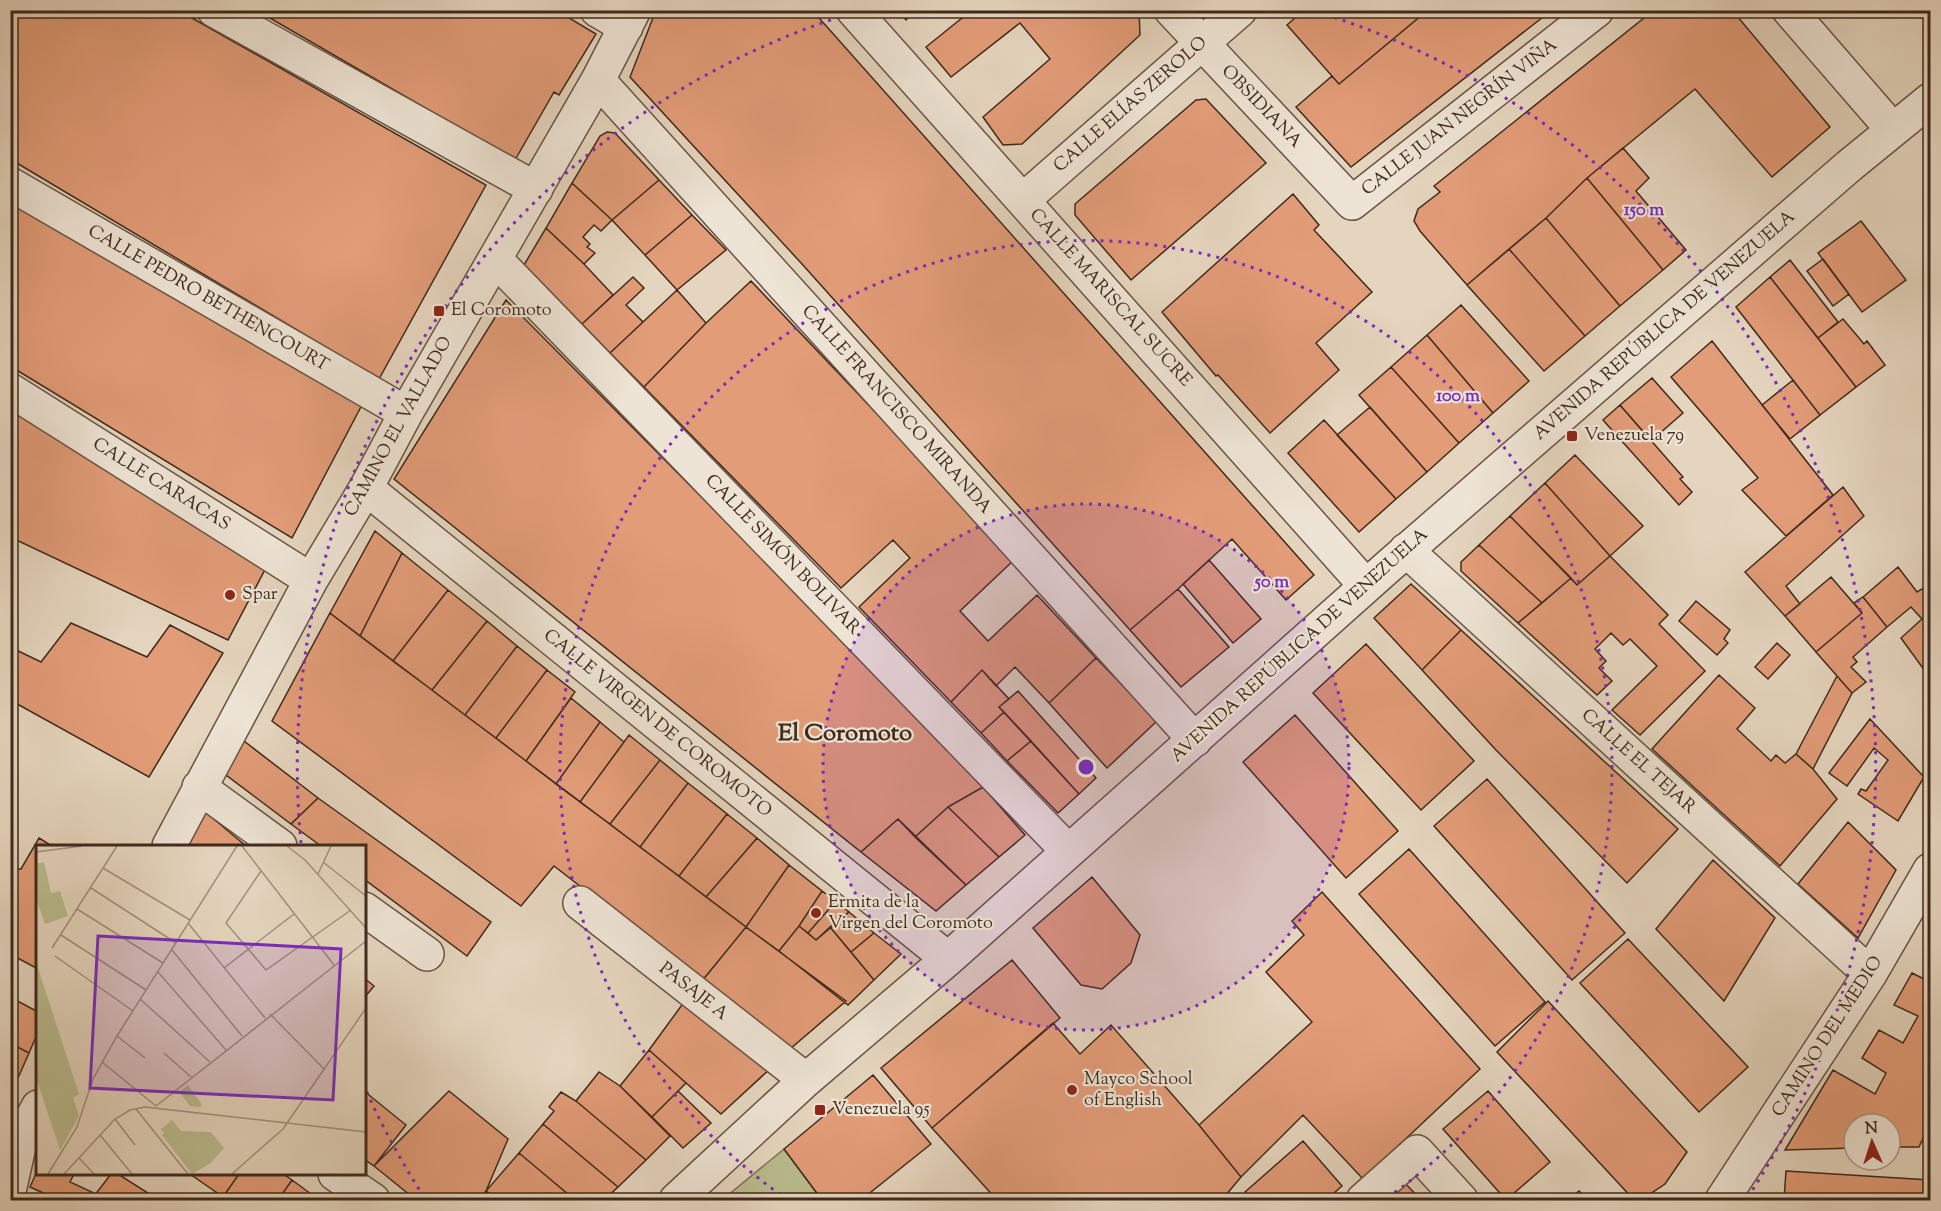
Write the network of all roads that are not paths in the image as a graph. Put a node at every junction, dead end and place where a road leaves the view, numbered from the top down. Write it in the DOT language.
graph roads {
  1 [pos="214,10"];
  2 [pos="597,10"];
  3 [pos="853,10"];
  4 [pos="1171,10"];
  5 [pos="1239,10"];
  6 [pos="1597,10"];
  7 [pos="1790,10"];
  8 [pos="630,19"];
  9 [pos="1200,43"];
  10 [pos="598,80"];
  11 [pos="1930,100"];
  12 [pos="1893,130"];
  13 [pos="10,184"];
  14 [pos="536,189"];
  15 [pos="1023,200"];
  16 [pos="1352,203"];
  17 [pos="496,260"];
  18 [pos="10,390"];
  19 [pos="406,413"];
  20 [pos="366,488"];
  21 [pos="1406,550"];
  22 [pos="311,580"];
  23 [pos="1366,586"];
  24 [pos="1195,740"];
  25 [pos="199,787"];
  26 [pos="170,845"];
  27 [pos="279,845"];
  28 [pos="1068,851"];
  29 [pos="1930,870"];
  30 [pos="580,903"];
  31 [pos="366,910"];
  32 [pos="427,954"];
  33 [pos="948,959"];
  34 [pos="1870,974"];
  35 [pos="806,1080"];
  36 [pos="36,1111"];
  37 [pos="338,1175"];
  38 [pos="10,1187"];
  39 [pos="373,1200"];
  40 [pos="676,1200"];
  41 [pos="1363,1200"];
  42 [pos="1461,1200"];
  43 [pos="1722,1200"];
  1 -- 14 [label="street"];
  2 -- 8 [label="street"];
  3 -- 15 [label="street, CALLE MARISCAL SUCRE"];
  4 -- 9 [label="street, OBSIDIANA"];
  5 -- 9 [label="street, CALLE ELÍAS ZEROLO"];
  6 -- 16 [label="street, CALLE JUAN NEGRÍN VIÑA"];
  7 -- 12 [label="street"];
  8 -- 10 [label="street, CAMINO EL VALLADO"];
  9 -- 15 [label="street, CALLE ELÍAS ZEROLO"];
  9 -- 16 [label="street, OBSIDIANA"];
  10 -- 14 [label="street, CAMINO EL VALLADO"];
  10 -- 24 [label="street, CALLE FRANCISCO MIRANDA"];
  11 -- 12 [label="street, AVENIDA REPÚBLICA DE VENEZUELA"];
  12 -- 21 [label="street, AVENIDA REPÚBLICA DE VENEZUELA"];
  13 -- 19 [label="street, CALLE PEDRO BETHENCOURT"];
  14 -- 17 [label="street, CAMINO EL VALLADO"];
  15 -- 23 [label="street, CALLE MARISCAL SUCRE"];
  17 -- 19 [label="street, CAMINO EL VALLADO"];
  17 -- 28 [label="street, CALLE SIMÓN BOLIVAR"];
  18 -- 22 [label="street, CALLE CARACAS"];
  19 -- 20 [label="street, CAMINO EL VALLADO"];
  20 -- 22 [label="street, CAMINO EL VALLADO"];
  20 -- 33 [label="street, CALLE VIRGEN DE COROMOTO"];
  21 -- 23 [label="street, AVENIDA REPÚBLICA DE VENEZUELA"];
  21 -- 34 [label="street, CALLE EL TEJAR"];
  22 -- 25 [label="street, CAMINO EL VALLADO"];
  23 -- 24 [label="street, AVENIDA REPÚBLICA DE VENEZUELA"];
  24 -- 28 [label="street, AVENIDA REPÚBLICA DE VENEZUELA"];
  25 -- 26 [label="street, CAMINO EL VALLADO"];
  25 -- 27 [label="street"];
  28 -- 33 [label="street, AVENIDA REPÚBLICA DE VENEZUELA"];
  29 -- 34 [label="street, CAMINO DEL MEDIO"];
  30 -- 35 [label="street, PASAJE A"];
  31 -- 32 [label="street"];
  33 -- 35 [label="street, AVENIDA REPÚBLICA DE VENEZUELA"];
  34 -- 43 [label="street, CAMINO DEL MEDIO"];
  35 -- 40 [label="street, AVENIDA REPÚBLICA DE VENEZUELA"];
  36 -- 38 [label="street"];
  37 -- 39 [label="street"];
  41 -- 42 [label="street"];
}
